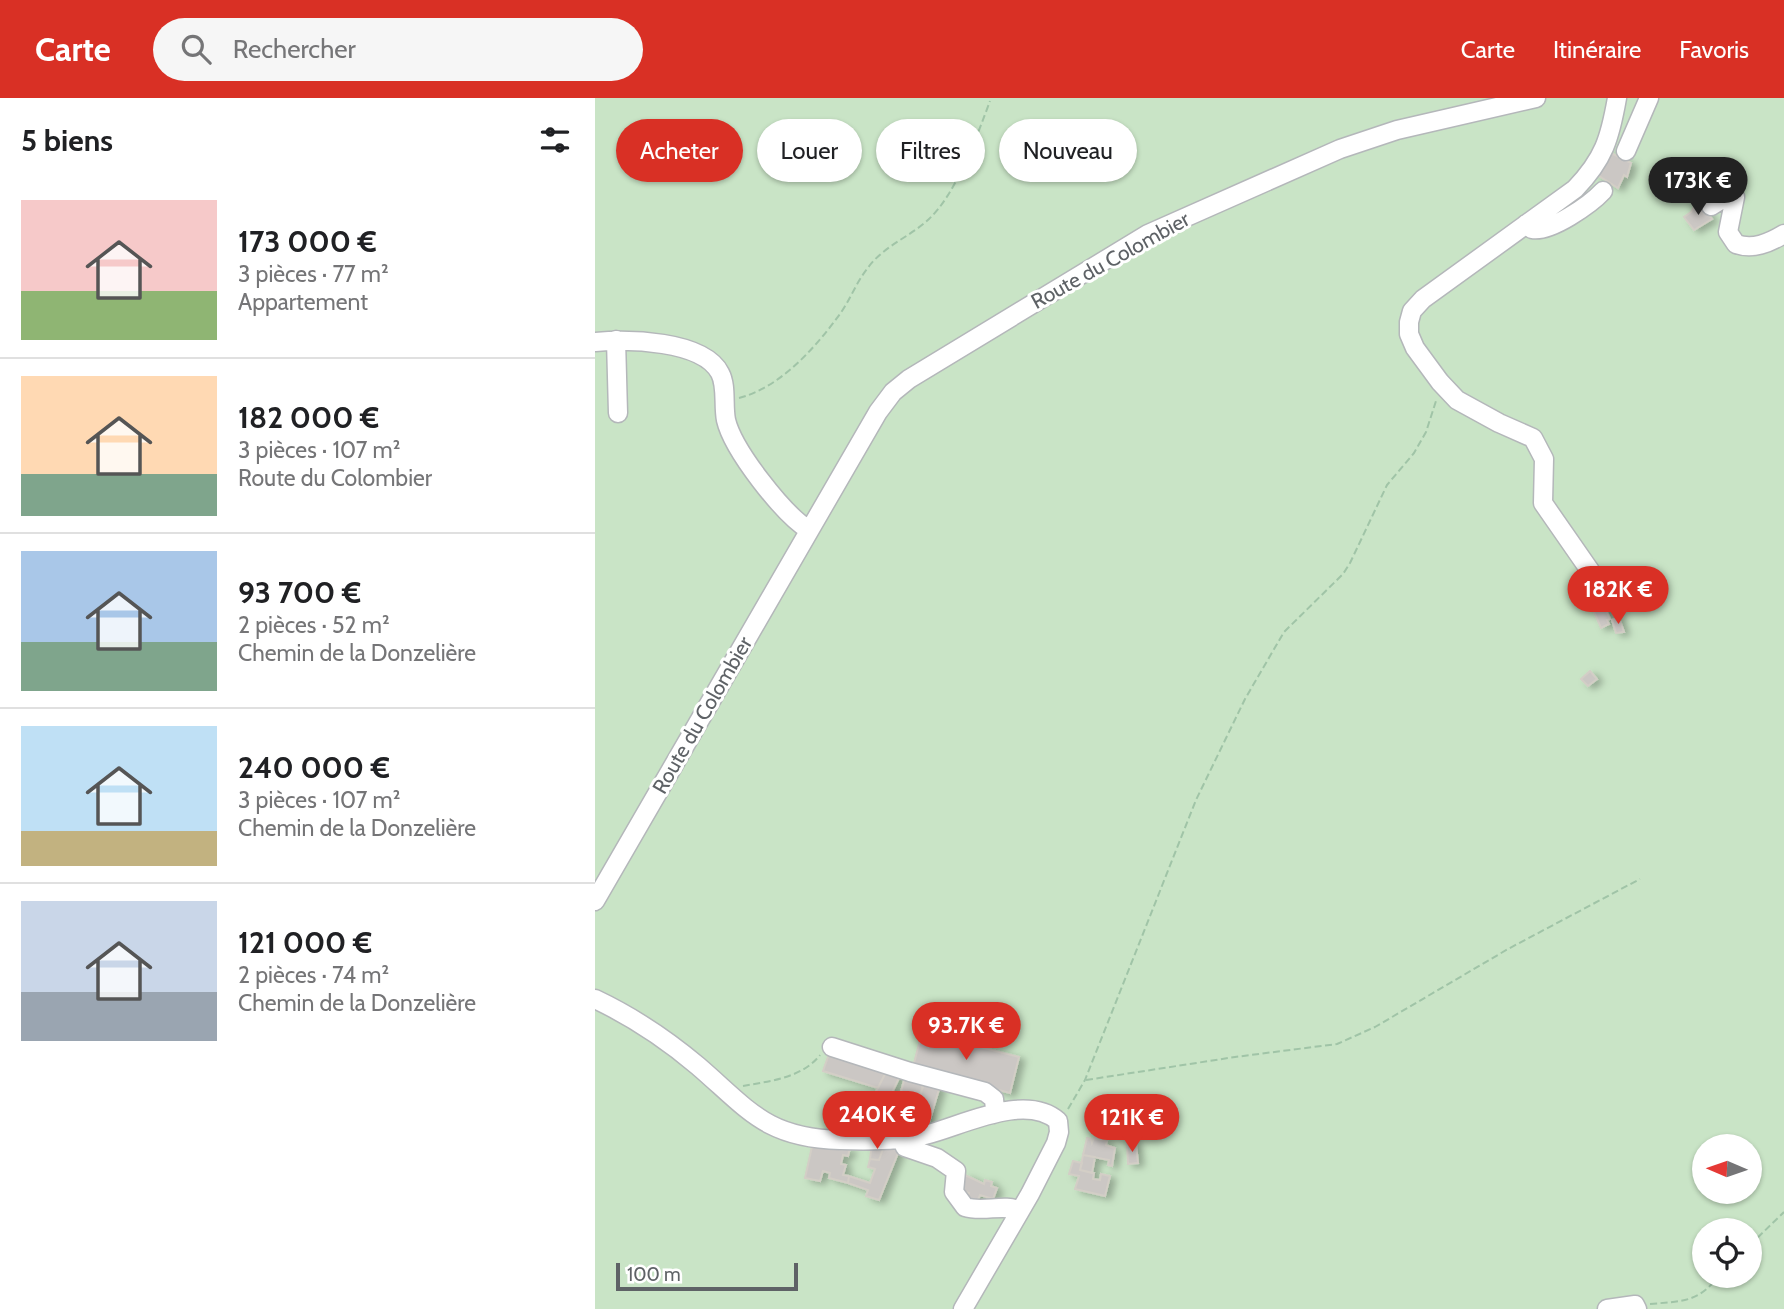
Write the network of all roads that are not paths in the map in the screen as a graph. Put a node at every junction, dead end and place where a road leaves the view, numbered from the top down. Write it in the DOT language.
graph roads {
  1 [pos="1536,98"];
  2 [pos="1617,98"];
  3 [pos="1649,98"];
  4 [pos="1626,151"];
  5 [pos="1603,191"];
  6 [pos="1711,206"];
  7 [pos="1526,224"];
  8 [pos="1784,234"];
  9 [pos="603,343"];
  10 [pos="618,413"];
  11 [pos="809,530"];
  12 [pos="1593,575"];
  13 [pos="595,901"];
  14 [pos="595,999"];
  15 [pos="832,1047"];
  16 [pos="985,1092"];
  17 [pos="1037,1109"];
  18 [pos="993,1114"];
  19 [pos="901,1138"];
  20 [pos="1020,1211"];
  21 [pos="1636,1307"];
  22 [pos="963,1309"];
  23 [pos="1607,1309"];
  1 -- 11 [label="street, Route du Colombier"];
  2 -- 7 [label="street"];
  3 -- 4 [label="street"];
  5 -- 7 [label="street"];
  6 -- 8 [label="street"];
  7 -- 12 [label="street"];
  9 -- 10 [label="street"];
  9 -- 11 [label="street"];
  11 -- 13 [label="street, Route du Colombier"];
  14 -- 19 [label="street"];
  15 -- 16 [label="street"];
  16 -- 17 [label="street"];
  16 -- 18 [label="street"];
  17 -- 18 [label="street"];
  17 -- 20 [label="street"];
  18 -- 19 [label="street"];
  19 -- 20 [label="street"];
  20 -- 22 [label="street"];
  21 -- 23 [label="street"];
}
